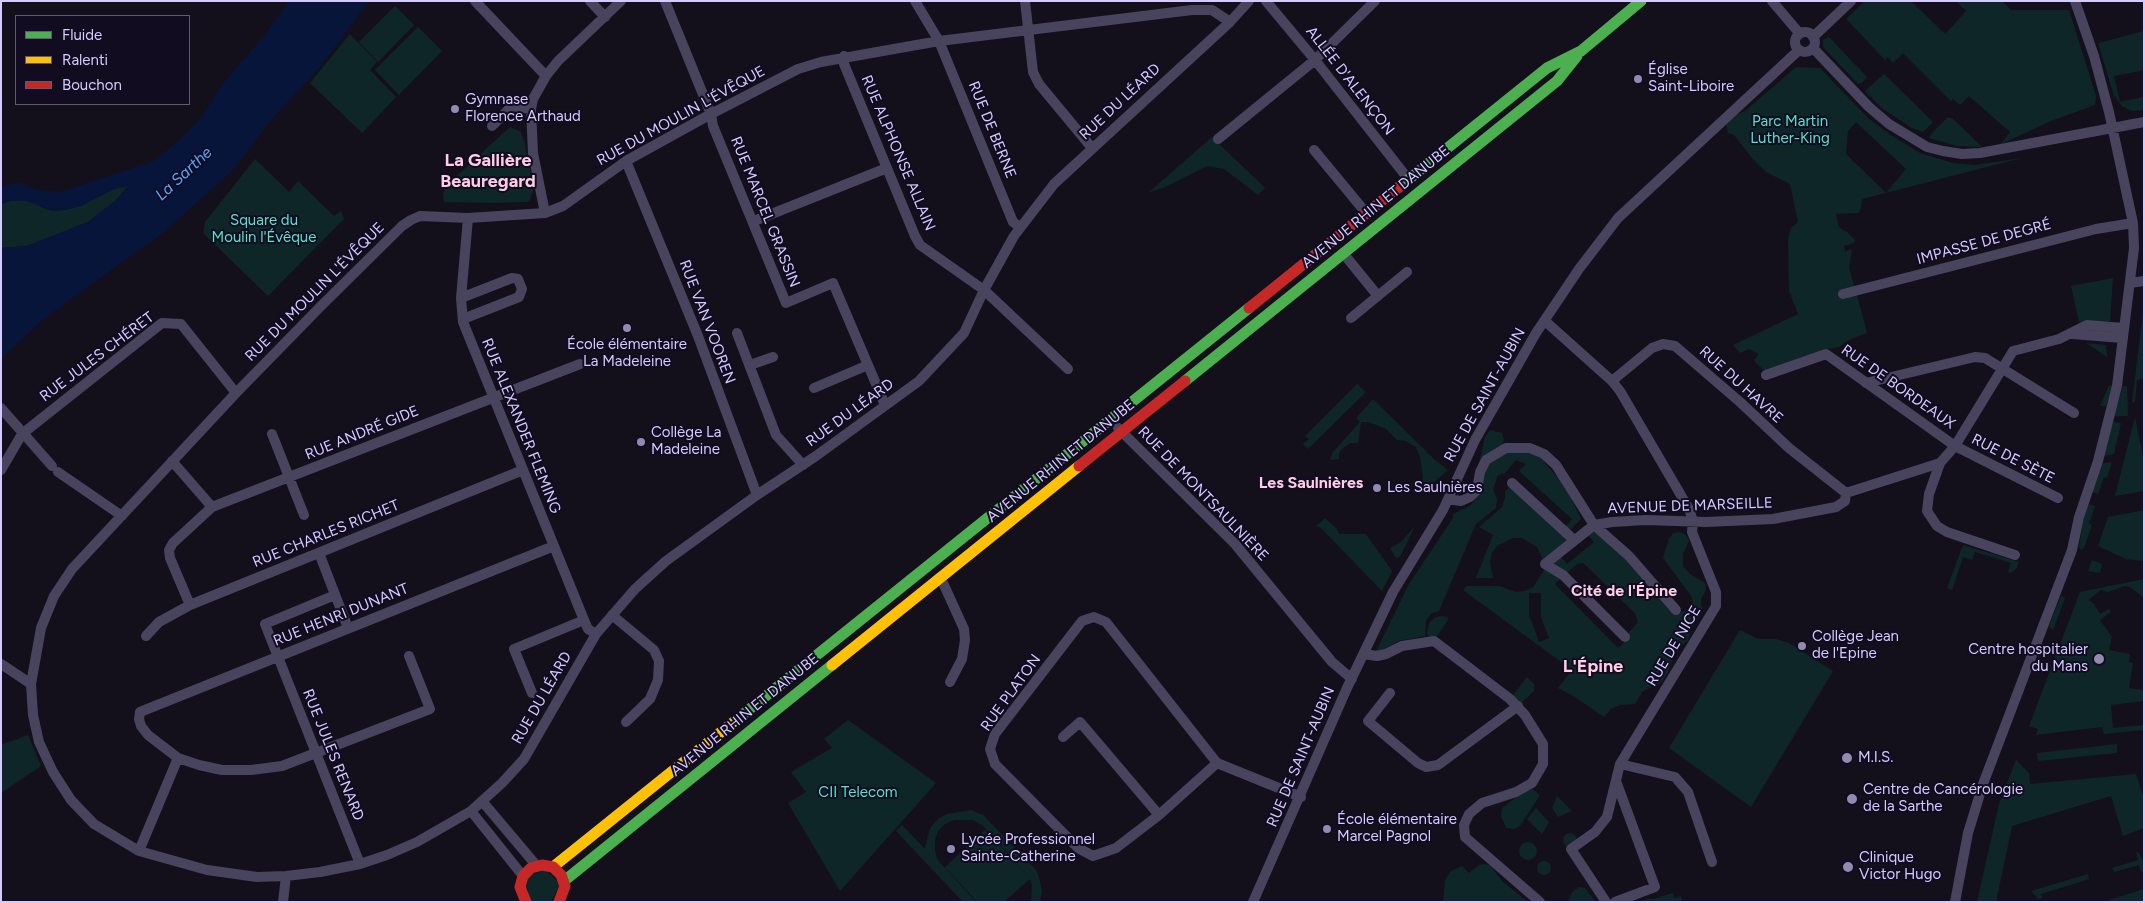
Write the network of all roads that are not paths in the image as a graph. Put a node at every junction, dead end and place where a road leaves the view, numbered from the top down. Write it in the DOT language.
graph roads {
  1 [pos="475,1"];
  2 [pos="590,1"];
  3 [pos="621,1"];
  4 [pos="665,1"];
  5 [pos="915,1"];
  6 [pos="1025,1"];
  7 [pos="1249,1"];
  8 [pos="1266,1"];
  9 [pos="1375,1"];
  10 [pos="1641,1"];
  11 [pos="1772,1"];
  12 [pos="1851,1"];
  13 [pos="2075,1"];
  14 [pos="1191,6"];
  15 [pos="605,17"];
  16 [pos="1230,22"];
  17 [pos="1028,30"];
  18 [pos="1799,32"];
  19 [pos="1813,37"];
  20 [pos="939,41"];
  21 [pos="1799,50"];
  22 [pos="1814,50"];
  23 [pos="1581,51"];
  24 [pos="844,56"];
  25 [pos="1316,60"];
  26 [pos="546,76"];
  27 [pos="531,108"];
  28 [pos="711,114"];
  29 [pos="2144,122"];
  30 [pos="492,126"];
  31 [pos="2113,129"];
  32 [pos="1218,139"];
  33 [pos="1092,148"];
  34 [pos="1314,150"];
  35 [pos="626,161"];
  36 [pos="887,168"];
  37 [pos="1409,180"];
  38 [pos="545,213"];
  39 [pos="1367,214"];
  40 [pos="468,218"];
  41 [pos="754,221"];
  42 [pos="2133,223"];
  43 [pos="1020,227"];
  44 [pos="1343,253"];
  45 [pos="1407,272"];
  46 [pos="2144,280"];
  47 [pos="2130,283"];
  48 [pos="984,290"];
  49 [pos="1843,294"];
  50 [pos="1378,296"];
  51 [pos="461,298"];
  52 [pos="1351,318"];
  53 [pos="463,319"];
  54 [pos="1545,321"];
  55 [pos="737,333"];
  56 [pos="2124,333"];
  57 [pos="773,357"];
  58 [pos="580,364"];
  59 [pos="750,365"];
  60 [pos="868,365"];
  61 [pos="2002,368"];
  62 [pos="1068,369"];
  63 [pos="1766,375"];
  64 [pos="1612,381"];
  65 [pos="1866,383"];
  66 [pos="814,388"];
  67 [pos="236,393"];
  68 [pos="494,397"];
  69 [pos="886,405"];
  70 [pos="1,408"];
  71 [pos="2074,413"];
  72 [pos="1110,420"];
  73 [pos="1121,432"];
  74 [pos="22,434"];
  75 [pos="272,434"];
  76 [pos="1955,446"];
  77 [pos="172,461"];
  78 [pos="1940,463"];
  79 [pos="803,465"];
  80 [pos="1,470"];
  81 [pos="523,470"];
  82 [pos="289,478"];
  83 [pos="1512,483"];
  84 [pos="1846,493"];
  85 [pos="757,495"];
  86 [pos="2058,498"];
  87 [pos="1448,499"];
  88 [pos="212,507"];
  89 [pos="304,515"];
  90 [pos="122,516"];
  91 [pos="1693,520"];
  92 [pos="1594,525"];
  93 [pos="1574,540"];
  94 [pos="554,546"];
  95 [pos="319,553"];
  96 [pos="2015,556"];
  97 [pos="939,578"];
  98 [pos="335,595"];
  99 [pos="190,605"];
  100 [pos="1676,610"];
  101 [pos="612,615"];
  102 [pos="584,620"];
  103 [pos="348,628"];
  104 [pos="596,634"];
  105 [pos="146,636"];
  106 [pos="1625,637"];
  107 [pos="1364,654"];
  108 [pos="409,656"];
  109 [pos="278,657"];
  110 [pos="1,664"];
  111 [pos="1352,679"];
  112 [pos="950,682"];
  113 [pos="31,684"];
  114 [pos="532,693"];
  115 [pos="1390,693"];
  116 [pos="1518,706"];
  117 [pos="626,722"];
  118 [pos="1063,737"];
  119 [pos="316,754"];
  120 [pos="178,758"];
  121 [pos="1217,763"];
  122 [pos="1620,764"];
  123 [pos="1616,781"];
  124 [pos="1301,797"];
  125 [pos="482,801"];
  126 [pos="471,811"];
  127 [pos="1158,815"];
  128 [pos="139,851"];
  129 [pos="1712,862"];
  130 [pos="360,864"];
  131 [pos="536,865"];
  132 [pos="553,867"];
  133 [pos="286,876"];
  134 [pos="523,876"];
  135 [pos="564,881"];
  136 [pos="520,898"];
  137 [pos="283,902"];
  138 [pos="559,902"];
  139 [pos="1253,902"];
  140 [pos="1540,902"];
  141 [pos="1606,902"];
  142 [pos="1615,902"];
  143 [pos="1955,902"];
  1 -- 26 [label="street"];
  2 -- 15 [label="street"];
  3 -- 15 [label="street"];
  4 -- 28 [label="street, RUE MARCEL GRASSIN"];
  5 -- 20 [label="street, RUE DE BERNE"];
  6 -- 17 [label="street"];
  7 -- 16 [label="street, RUE DU LÉARD"];
  8 -- 25 [label="street, ALLÉE D'ALENÇON"];
  9 -- 25 [label="street"];
  10 -- 23 [label="main road"];
  11 -- 18 [label="street"];
  12 -- 19 [label="street"];
  13 -- 31 [label="street"];
  14 -- 16 [label="street, RUE DU MOULIN L'ÉVÊQUE"];
  14 -- 17 [label="street, RUE DU MOULIN L'ÉVÊQUE"];
  15 -- 26 [label="street"];
  16 -- 33 [label="street, RUE DU LÉARD"];
  17 -- 20 [label="street, RUE DU MOULIN L'ÉVÊQUE"];
  17 -- 33 [label="street"];
  18 -- 19 [label="street"];
  18 -- 21 [label="street"];
  19 -- 22 [label="street"];
  20 -- 24 [label="street, RUE DU MOULIN L'ÉVÊQUE"];
  20 -- 43 [label="street, RUE DE BERNE"];
  21 -- 22 [label="street"];
  21 -- 54 [label="street, RUE DE SAINT-AUBIN"];
  22 -- 31 [label="street"];
  23 -- 37 [label="main road, AVENUE RHIN ET DANUBE"];
  23 -- 44 [label="main road, AVENUE RHIN ET DANUBE"];
  24 -- 28 [label="street, RUE DU MOULIN L'ÉVÊQUE"];
  24 -- 36 [label="street, RUE ALPHONSE ALLAIN"];
  25 -- 32 [label="street"];
  25 -- 37 [label="street, ALLÉE D'ALENÇON"];
  26 -- 27 [label="street"];
  27 -- 30 [label="street"];
  27 -- 38 [label="street"];
  28 -- 35 [label="street, RUE DU MOULIN L'ÉVÊQUE"];
  28 -- 41 [label="street, RUE MARCEL GRASSIN"];
  29 -- 31 [label="street"];
  31 -- 42 [label="street"];
  33 -- 43 [label="street, RUE DU LÉARD"];
  34 -- 39 [label="street"];
  35 -- 38 [label="street, RUE DU MOULIN L'ÉVÊQUE"];
  35 -- 85 [label="street, RUE VAN VOOREN"];
  36 -- 41 [label="street"];
  36 -- 48 [label="street, RUE ALPHONSE ALLAIN"];
  37 -- 39 [label="main road, AVENUE RHIN ET DANUBE"];
  38 -- 40 [label="street, RUE DU MOULIN L'ÉVÊQUE"];
  39 -- 72 [label="main road, AVENUE RHIN ET DANUBE"];
  40 -- 51 [label="street, RUE ALEXANDER FLEMING"];
  40 -- 67 [label="street, RUE DU MOULIN L'ÉVÊQUE"];
  41 -- 60 [label="street, RUE MARCEL GRASSIN"];
  42 -- 47 [label="street"];
  42 -- 49 [label="street, IMPASSE DE DEGRÉ"];
  43 -- 48 [label="street, RUE DU LÉARD"];
  44 -- 50 [label="street"];
  44 -- 73 [label="main road, AVENUE RHIN ET DANUBE"];
  45 -- 50 [label="street"];
  46 -- 47 [label="street"];
  47 -- 56 [label="street"];
  48 -- 62 [label="street, RUE ALPHONSE ALLAIN"];
  48 -- 69 [label="street, RUE DU LÉARD"];
  50 -- 52 [label="street"];
  51 -- 53 [label="street, RUE ALEXANDER FLEMING"];
  51 -- 53 [label="street"];
  53 -- 68 [label="street, RUE ALEXANDER FLEMING"];
  54 -- 64 [label="street, RUE DE NICE"];
  54 -- 87 [label="street, RUE DE SAINT-AUBIN"];
  55 -- 59 [label="street"];
  56 -- 61 [label="street"];
  56 -- 143 [label="street"];
  57 -- 59 [label="street"];
  58 -- 68 [label="street, RUE ANDRÉ GIDE"];
  59 -- 79 [label="street"];
  60 -- 66 [label="street"];
  60 -- 69 [label="street, RUE MARCEL GRASSIN"];
  61 -- 65 [label="street"];
  61 -- 71 [label="street"];
  61 -- 76 [label="street"];
  63 -- 65 [label="street, RUE DE BORDEAUX"];
  64 -- 84 [label="street, RUE DU HAVRE"];
  64 -- 91 [label="street, RUE DE NICE"];
  65 -- 76 [label="street, RUE DE BORDEAUX"];
  67 -- 74 [label="street, RUE JULES CHÉRET"];
  67 -- 77 [label="street, RUE DU MOULIN L'ÉVÊQUE"];
  68 -- 81 [label="street, RUE ALEXANDER FLEMING"];
  68 -- 82 [label="street, RUE ANDRÉ GIDE"];
  69 -- 79 [label="street, RUE DU LÉARD"];
  70 -- 74 [label="street"];
  72 -- 73 [label="street, RUE DE MONTSAULNIÈRE"];
  72 -- 132 [label="main road, AVENUE RHIN ET DANUBE"];
  73 -- 97 [label="main road, AVENUE RHIN ET DANUBE"];
  73 -- 111 [label="street, RUE DE MONTSAULNIÈRE"];
  74 -- 80 [label="street, RUE JULES CHÉRET"];
  74 -- 90 [label="street"];
  75 -- 82 [label="street"];
  76 -- 78 [label="street"];
  76 -- 86 [label="street, RUE DE SÈTE"];
  77 -- 88 [label="street"];
  77 -- 90 [label="street, RUE DU MOULIN L'ÉVÊQUE"];
  78 -- 84 [label="street, AVENUE DE MARSEILLE"];
  78 -- 96 [label="street"];
  79 -- 85 [label="street, RUE DU LÉARD"];
  81 -- 94 [label="street, RUE ALEXANDER FLEMING"];
  81 -- 95 [label="street, RUE CHARLES RICHET"];
  82 -- 88 [label="street, RUE ANDRÉ GIDE"];
  82 -- 89 [label="street"];
  83 -- 93 [label="street"];
  84 -- 91 [label="street, AVENUE DE MARSEILLE"];
  85 -- 101 [label="street, RUE DU LÉARD"];
  87 -- 92 [label="street"];
  87 -- 107 [label="street, RUE DE SAINT-AUBIN"];
  88 -- 99 [label="street"];
  90 -- 113 [label="street, RUE DU MOULIN L'ÉVÊQUE"];
  91 -- 92 [label="street, AVENUE DE MARSEILLE"];
  91 -- 122 [label="street, RUE DE NICE"];
  92 -- 93 [label="street, AVENUE DE MARSEILLE"];
  92 -- 100 [label="street"];
  93 -- 106 [label="street, AVENUE DE MARSEILLE"];
  94 -- 102 [label="street, RUE ALEXANDER FLEMING"];
  94 -- 103 [label="street, RUE HENRI DUNANT"];
  95 -- 98 [label="street"];
  95 -- 99 [label="street, RUE CHARLES RICHET"];
  97 -- 112 [label="street"];
  97 -- 135 [label="main road, AVENUE RHIN ET DANUBE"];
  98 -- 103 [label="street"];
  98 -- 109 [label="street, RUE JULES RENARD"];
  99 -- 105 [label="street, RUE CHARLES RICHET"];
  101 -- 104 [label="street, RUE DU LÉARD"];
  101 -- 117 [label="street"];
  102 -- 104 [label="street, RUE ALEXANDER FLEMING"];
  102 -- 114 [label="street"];
  103 -- 109 [label="street, RUE HENRI DUNANT"];
  104 -- 125 [label="street, RUE DU LÉARD"];
  107 -- 111 [label="street, RUE DE SAINT-AUBIN"];
  107 -- 116 [label="street"];
  108 -- 119 [label="street"];
  109 -- 119 [label="street, RUE JULES RENARD"];
  109 -- 120 [label="street, RUE HENRI DUNANT"];
  110 -- 113 [label="street"];
  111 -- 124 [label="street, RUE DE SAINT-AUBIN"];
  113 -- 128 [label="street, RUE DU MOULIN L'ÉVÊQUE"];
  115 -- 116 [label="street"];
  116 -- 140 [label="street"];
  118 -- 127 [label="street"];
  119 -- 120 [label="street"];
  119 -- 130 [label="street, RUE JULES RENARD"];
  120 -- 128 [label="street"];
  121 -- 124 [label="street, RUE PLATON"];
  121 -- 127 [label="street, RUE PLATON"];
  121 -- 127 [label="street, RUE PLATON"];
  122 -- 123 [label="street, RUE DE NICE"];
  122 -- 129 [label="street"];
  123 -- 141 [label="street, RUE DE NICE"];
  123 -- 142 [label="street"];
  124 -- 139 [label="street, RUE DE SAINT-AUBIN"];
  125 -- 126 [label="street, RUE DU LÉARD"];
  125 -- 131 [label="street"];
  126 -- 130 [label="street, RUE DU LÉARD"];
  126 -- 134 [label="street"];
  128 -- 133 [label="street, RUE DU LÉARD"];
  130 -- 133 [label="street, RUE DU LÉARD"];
  131 -- 132 [label="main road"];
  131 -- 134 [label="main road"];
  132 -- 135 [label="main road"];
  133 -- 137 [label="street"];
  134 -- 136 [label="main road"];
  135 -- 138 [label="main road"];
}
